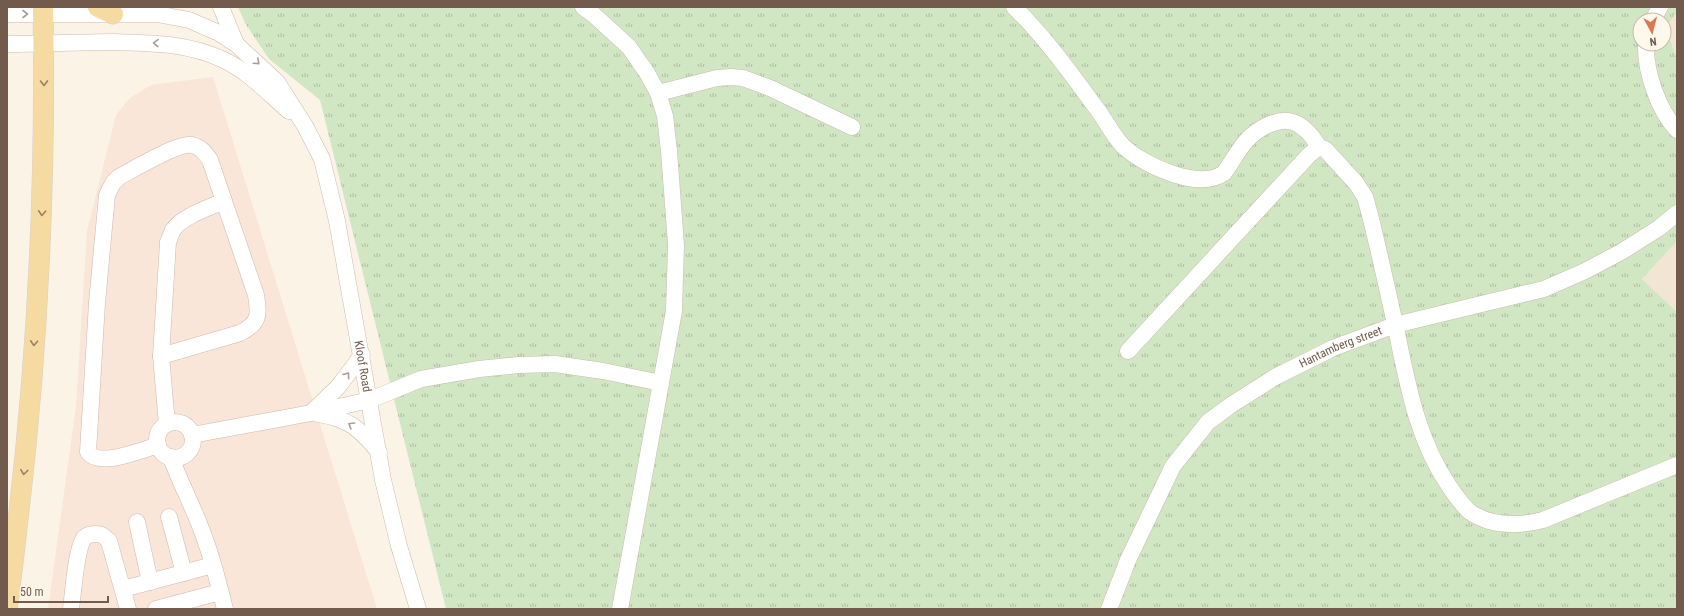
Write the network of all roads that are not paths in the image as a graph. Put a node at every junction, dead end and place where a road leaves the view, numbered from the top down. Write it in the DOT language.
graph roads {
  1 [pos="221,7"];
  2 [pos="583,7"];
  3 [pos="1014,7"];
  4 [pos="43,11"];
  5 [pos="106,11"];
  6 [pos="7,14"];
  7 [pos="7,44"];
  8 [pos="44,44"];
  9 [pos="236,44"];
  10 [pos="1646,52"];
  11 [pos="658,93"];
  12 [pos="305,126"];
  13 [pos="852,127"];
  14 [pos="1677,130"];
  15 [pos="1319,147"];
  16 [pos="224,201"];
  17 [pos="1677,213"];
  18 [pos="1395,325"];
  19 [pos="1128,351"];
  20 [pos="362,355"];
  21 [pos="161,356"];
  22 [pos="661,383"];
  23 [pos="370,400"];
  24 [pos="311,413"];
  25 [pos="167,424"];
  26 [pos="192,435"];
  27 [pos="158,445"];
  28 [pos="379,452"];
  29 [pos="171,457"];
  30 [pos="1677,465"];
  31 [pos="169,517"];
  32 [pos="137,522"];
  33 [pos="213,565"];
  34 [pos="184,573"];
  35 [pos="150,582"];
  36 [pos="123,589"];
  37 [pos="220,592"];
  38 [pos="7,609"];
  39 [pos="71,609"];
  40 [pos="128,609"];
  41 [pos="156,609"];
  42 [pos="224,609"];
  43 [pos="418,609"];
  44 [pos="620,609"];
  45 [pos="1109,609"];
  1 -- 9 [label="street"];
  2 -- 11 [label="street"];
  3 -- 15 [label="street"];
  4 -- 5 [label="street"];
  6 -- 4 [label="street, one-way"];
  4 -- 8 [label="main road"];
  5 -- 9 [label="street"];
  7 -- 8 [label="street"];
  12 -- 8 [label="street, one-way"];
  8 -- 38 [label="main road, one-way"];
  9 -- 12 [label="street, Kloof Road, one-way"];
  10 -- 14 [label="street"];
  11 -- 13 [label="street"];
  11 -- 22 [label="street"];
  12 -- 20 [label="street, Kloof Road"];
  15 -- 18 [label="street"];
  15 -- 19 [label="street"];
  16 -- 21 [label="street"];
  16 -- 21 [label="street"];
  16 -- 27 [label="street"];
  17 -- 18 [label="street, Hantamberg street"];
  18 -- 30 [label="street"];
  18 -- 45 [label="street, Hantamberg street"];
  20 -- 23 [label="street, Kloof Road"];
  24 -- 20 [label="street, one-way"];
  21 -- 25 [label="street"];
  22 -- 23 [label="street"];
  22 -- 44 [label="street"];
  23 -- 24 [label="street"];
  23 -- 28 [label="street, Kloof Road"];
  24 -- 26 [label="street"];
  28 -- 24 [label="street, one-way"];
  25 -- 26 [label="street"];
  25 -- 27 [label="street"];
  26 -- 29 [label="street"];
  27 -- 29 [label="street"];
  28 -- 43 [label="street, Kloof Road"];
  29 -- 33 [label="street"];
  31 -- 34 [label="street"];
  32 -- 35 [label="street"];
  33 -- 34 [label="street"];
  33 -- 37 [label="street"];
  34 -- 35 [label="street"];
  35 -- 36 [label="street"];
  36 -- 39 [label="street"];
  36 -- 40 [label="street"];
  37 -- 41 [label="street"];
  37 -- 42 [label="street"];
}
